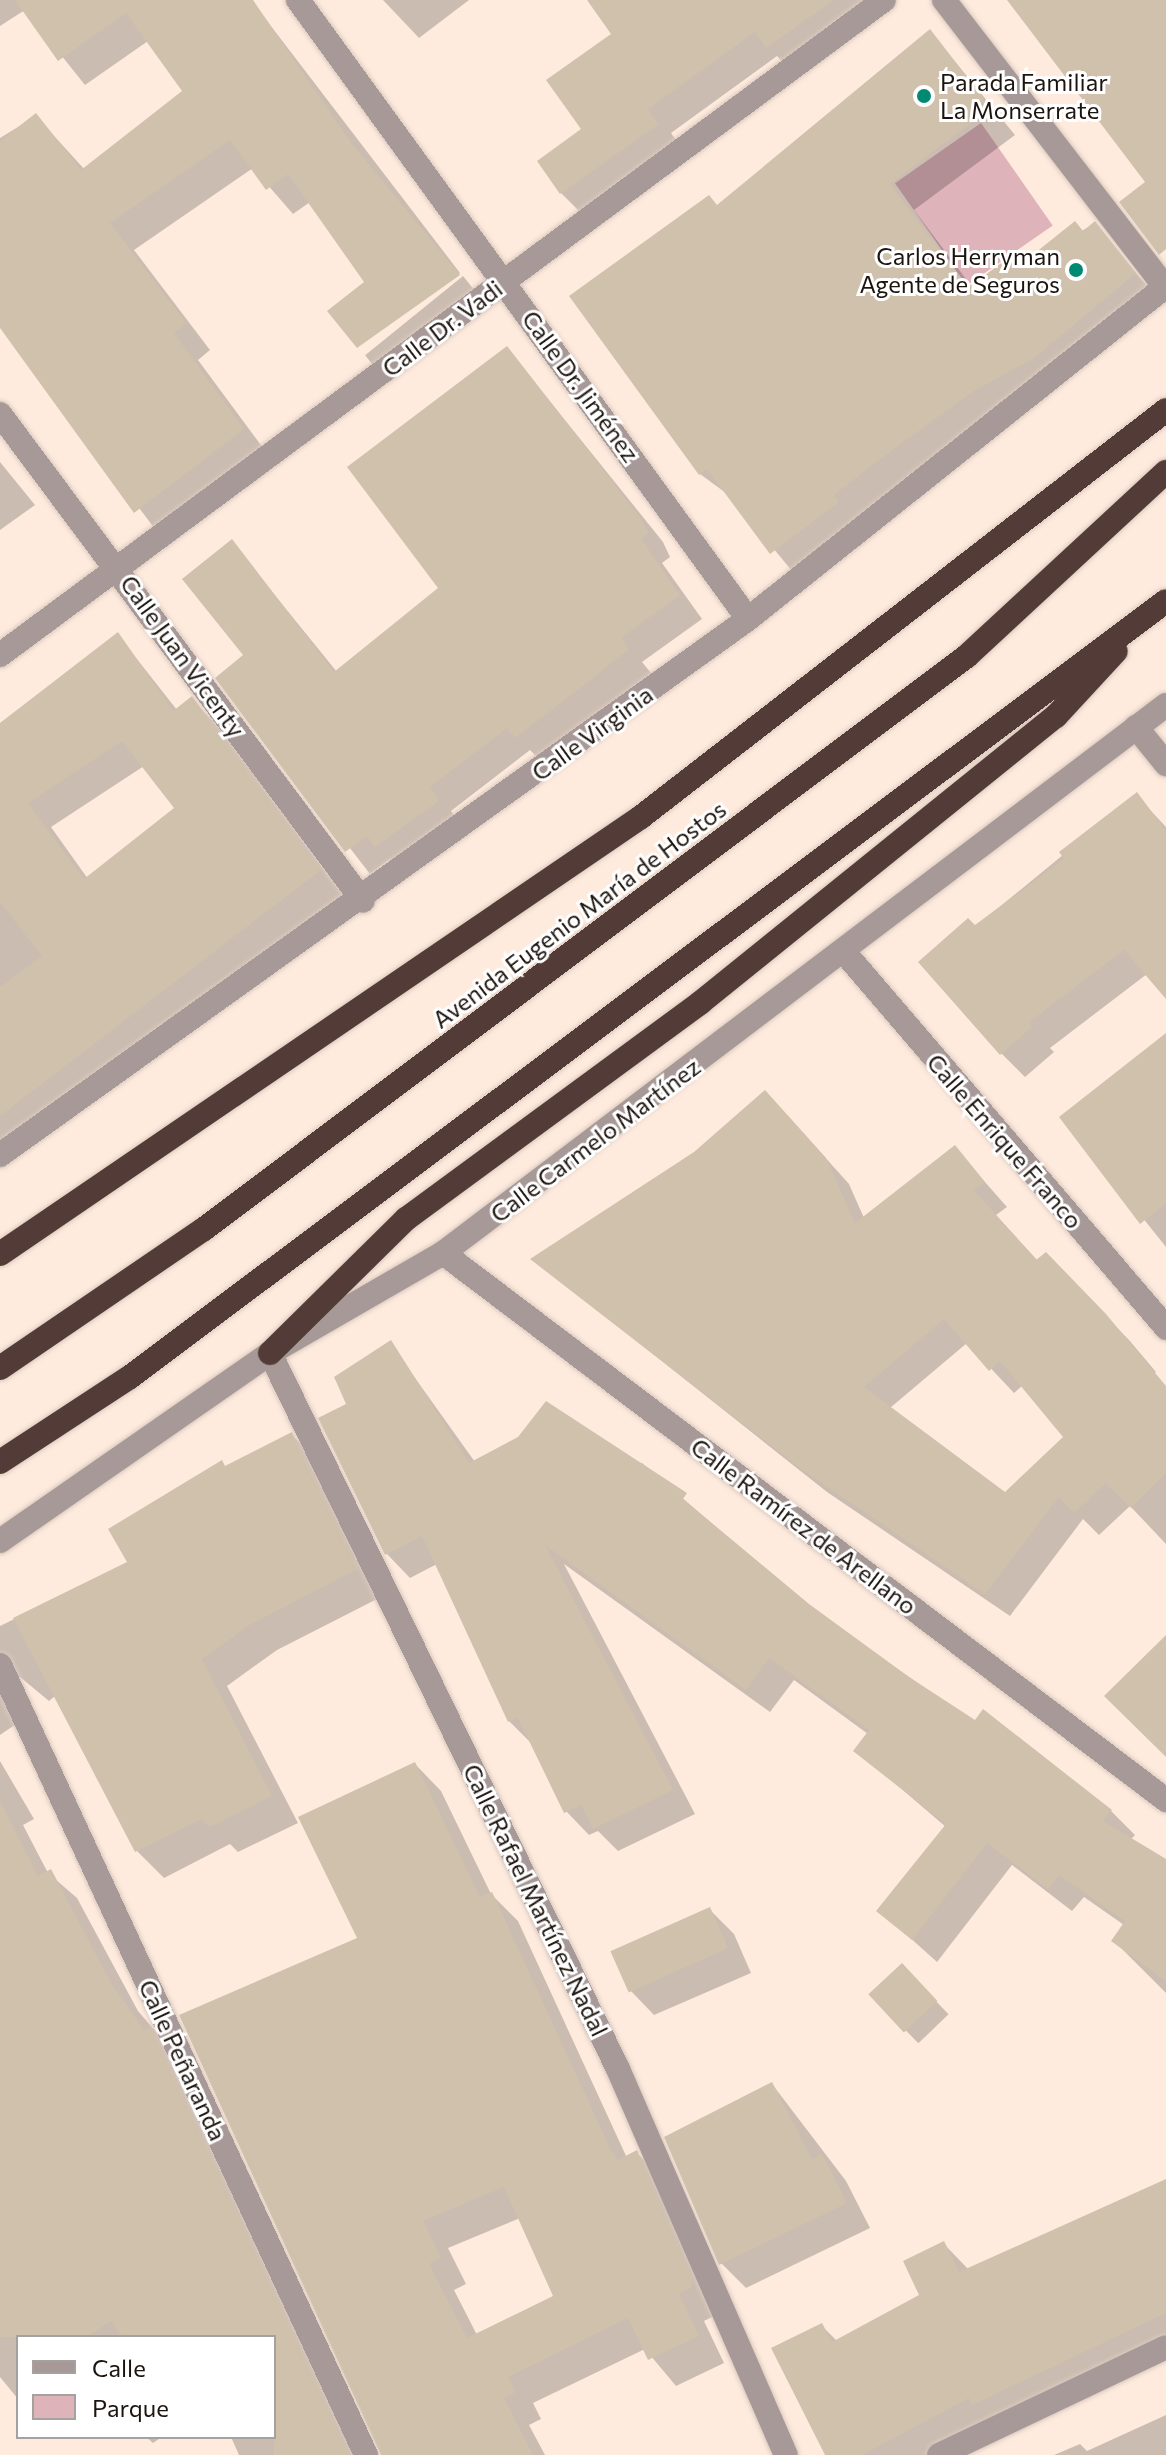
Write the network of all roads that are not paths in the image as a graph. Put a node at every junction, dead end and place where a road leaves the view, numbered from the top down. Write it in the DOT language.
graph roads {
  1 [pos="298,0"];
  2 [pos="884,0"];
  3 [pos="944,0"];
  4 [pos="505,281"];
  5 [pos="1166,287"];
  6 [pos="1166,410"];
  7 [pos="0,414"];
  8 [pos="1166,472"];
  9 [pos="119,568"];
  10 [pos="1166,601"];
  11 [pos="1147,618"];
  12 [pos="748,619"];
  13 [pos="0,655"];
  14 [pos="1166,705"];
  15 [pos="1136,727"];
  16 [pos="1166,764"];
  17 [pos="363,901"];
  18 [pos="845,953"];
  19 [pos="0,1155"];
  20 [pos="443,1253"];
  21 [pos="0,1254"];
  22 [pos="1166,1328"];
  23 [pos="270,1353"];
  24 [pos="0,1368"];
  25 [pos="0,1462"];
  26 [pos="0,1541"];
  27 [pos="0,1665"];
  28 [pos="1163,1792"];
  29 [pos="1166,2347"];
  30 [pos="366,2455"];
  31 [pos="786,2455"];
  32 [pos="939,2455"];
  1 -- 4 [label="street, Calle Dr. Jiménez"];
  2 -- 4 [label="street, Calle Dr. Vadi"];
  3 -- 5 [label="street"];
  4 -- 9 [label="street, Calle Dr. Vadi"];
  4 -- 12 [label="street, Calle Dr. Jiménez"];
  5 -- 12 [label="street, Calle Virginia"];
  6 -- 21 [label="highway"];
  7 -- 9 [label="street, Calle Juan Vicenty"];
  8 -- 24 [label="highway, Avenida Eugenio María de Hostos"];
  9 -- 13 [label="street, Calle Dr. Vadi"];
  9 -- 17 [label="street, Calle Juan Vicenty"];
  10 -- 11 [label="highway"];
  11 -- 23 [label="highway"];
  11 -- 25 [label="highway"];
  12 -- 17 [label="street, Calle Virginia"];
  14 -- 15 [label="street, Calle Carmelo Martínez"];
  15 -- 16 [label="street"];
  15 -- 18 [label="street, Calle Carmelo Martínez"];
  17 -- 19 [label="street, Calle Virginia"];
  18 -- 20 [label="street, Calle Carmelo Martínez"];
  18 -- 22 [label="street, Calle Enrique Franco"];
  20 -- 23 [label="street, Calle Carmelo Martínez"];
  20 -- 28 [label="street, Calle Ramírez de Arellano"];
  23 -- 26 [label="street, Calle Carmelo Martínez"];
  23 -- 31 [label="street, Calle Rafael Martínez Nadal"];
  27 -- 30 [label="street, Calle Peñaranda"];
  29 -- 32 [label="street"];
}
